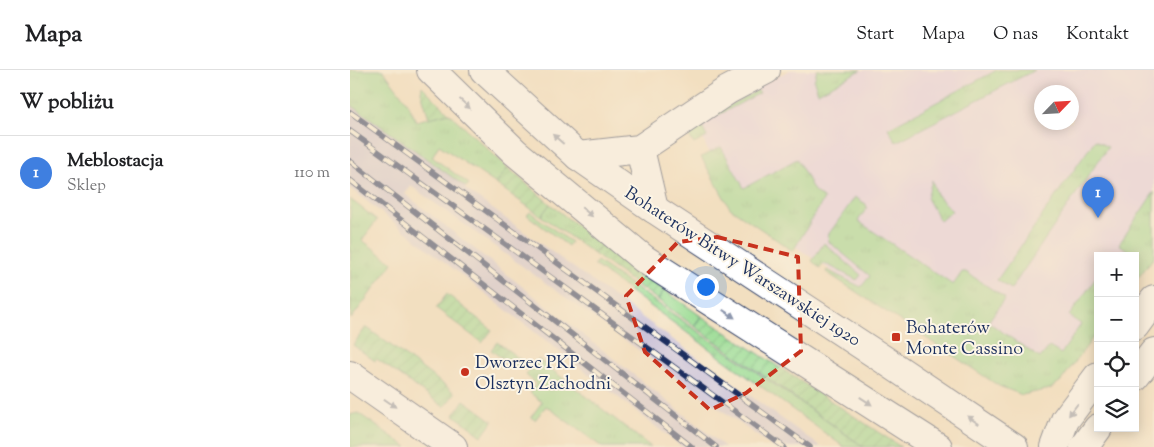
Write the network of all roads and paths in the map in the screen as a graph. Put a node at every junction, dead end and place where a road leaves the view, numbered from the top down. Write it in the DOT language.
graph roads {
  1 [pos="431,70"];
  2 [pos="484,70"];
  3 [pos="766,70"];
  4 [pos="723,80"];
  5 [pos="640,149"];
  6 [pos="578,156"];
  7 [pos="654,210"];
  8 [pos="1154,300"];
  9 [pos="1139,321"];
  10 [pos="1154,352"];
  11 [pos="1139,372"];
  12 [pos="350,375"];
  13 [pos="1094,381"];
  14 [pos="1095,432"];
  15 [pos="453,447"];
  16 [pos="938,447"];
  17 [pos="1014,447"];
  18 [pos="1055,447"];
  19 [pos="1084,447"];
  1 -- 16 [label="main road, one-way"];
  6 -- 2 [label="main road, Bohaterów Bitwy Warszawskiej 1920, one-way"];
  3 -- 4 [label="main road"];
  4 -- 5 [label="main road"];
  5 -- 6 [label="main road"];
  5 -- 7 [label="main road"];
  6 -- 7 [label="main road, Bohaterów Bitwy Warszawskiej 1920"];
  17 -- 7 [label="main road, Bohaterów Bitwy Warszawskiej 1920, one-way"];
  8 -- 9 [label="main road"];
  10 -- 11 [label="main road"];
  12 -- 15 [label="main road, one-way"];
  13 -- 18 [label="main road, one-way"];
  14 -- 19 [label="main road"];
}
